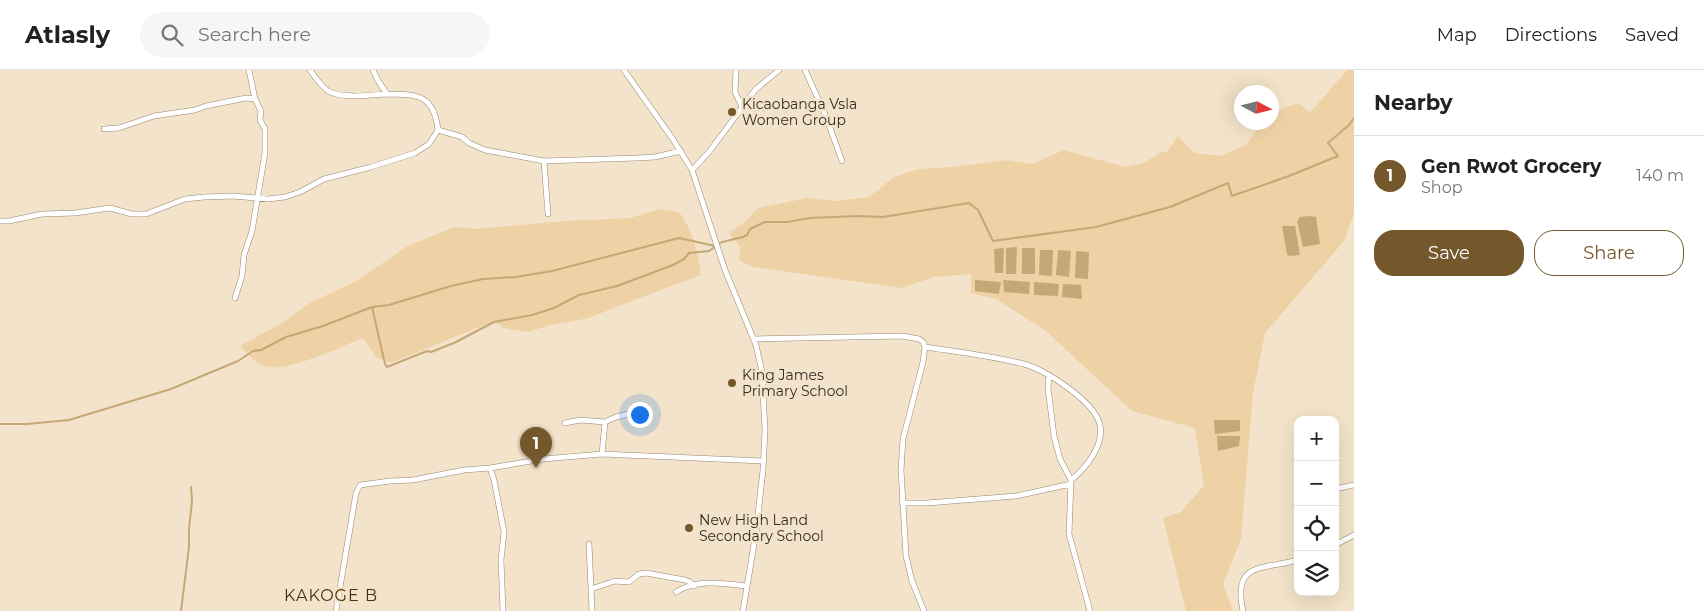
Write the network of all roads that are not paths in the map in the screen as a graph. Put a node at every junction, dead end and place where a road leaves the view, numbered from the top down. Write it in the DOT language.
graph roads {
  1 [pos="249,70"];
  2 [pos="310,70"];
  3 [pos="373,70"];
  4 [pos="624,70"];
  5 [pos="736,70"];
  6 [pos="779,70"];
  7 [pos="805,70"];
  8 [pos="387,94"];
  9 [pos="255,99"];
  10 [pos="742,107"];
  11 [pos="104,129"];
  12 [pos="438,130"];
  13 [pos="681,151"];
  14 [pos="544,161"];
  15 [pos="842,161"];
  16 [pos="692,170"];
  17 [pos="257,198"];
  18 [pos="548,214"];
  19 [pos="0,221"];
  20 [pos="235,298"];
  21 [pos="754,339"];
  22 [pos="925,347"];
  23 [pos="1049,375"];
  24 [pos="641,411"];
  25 [pos="565,422"];
  26 [pos="605,422"];
  27 [pos="602,454"];
  28 [pos="763,461"];
  29 [pos="490,468"];
  30 [pos="1071,482"];
  31 [pos="1354,485"];
  32 [pos="1339,488"];
  33 [pos="902,503"];
  34 [pos="1354,535"];
  35 [pos="1339,543"];
  36 [pos="589,544"];
  37 [pos="1294,561"];
  38 [pos="694,586"];
  39 [pos="746,586"];
  40 [pos="591,589"];
  41 [pos="676,592"];
  42 [pos="336,611"];
  43 [pos="503,611"];
  44 [pos="592,611"];
  45 [pos="742,611"];
  46 [pos="924,611"];
  47 [pos="1090,611"];
  48 [pos="1243,611"];
  1 -- 9 [label="street"];
  2 -- 8 [label="street"];
  3 -- 8 [label="street"];
  4 -- 13 [label="street"];
  5 -- 10 [label="street"];
  6 -- 10 [label="street"];
  7 -- 15 [label="street"];
  8 -- 12 [label="street"];
  9 -- 11 [label="street"];
  9 -- 17 [label="street"];
  10 -- 16 [label="street"];
  12 -- 14 [label="street"];
  12 -- 17 [label="street"];
  13 -- 14 [label="street"];
  13 -- 16 [label="street"];
  14 -- 18 [label="street"];
  16 -- 21 [label="street"];
  17 -- 19 [label="street"];
  17 -- 20 [label="street"];
  21 -- 22 [label="street"];
  21 -- 28 [label="street"];
  22 -- 23 [label="street"];
  22 -- 33 [label="street"];
  23 -- 30 [label="street"];
  23 -- 30 [label="street"];
  24 -- 26 [label="street"];
  25 -- 26 [label="street"];
  26 -- 27 [label="street"];
  27 -- 28 [label="street"];
  27 -- 29 [label="street"];
  28 -- 39 [label="street"];
  29 -- 42 [label="street"];
  29 -- 43 [label="street"];
  30 -- 33 [label="street"];
  30 -- 47 [label="street"];
  31 -- 32 [label="street"];
  33 -- 46 [label="street"];
  34 -- 35 [label="street"];
  36 -- 40 [label="street"];
  37 -- 48 [label="street"];
  38 -- 39 [label="street"];
  38 -- 40 [label="street"];
  38 -- 41 [label="street"];
  39 -- 45 [label="street"];
  40 -- 44 [label="street"];
}
